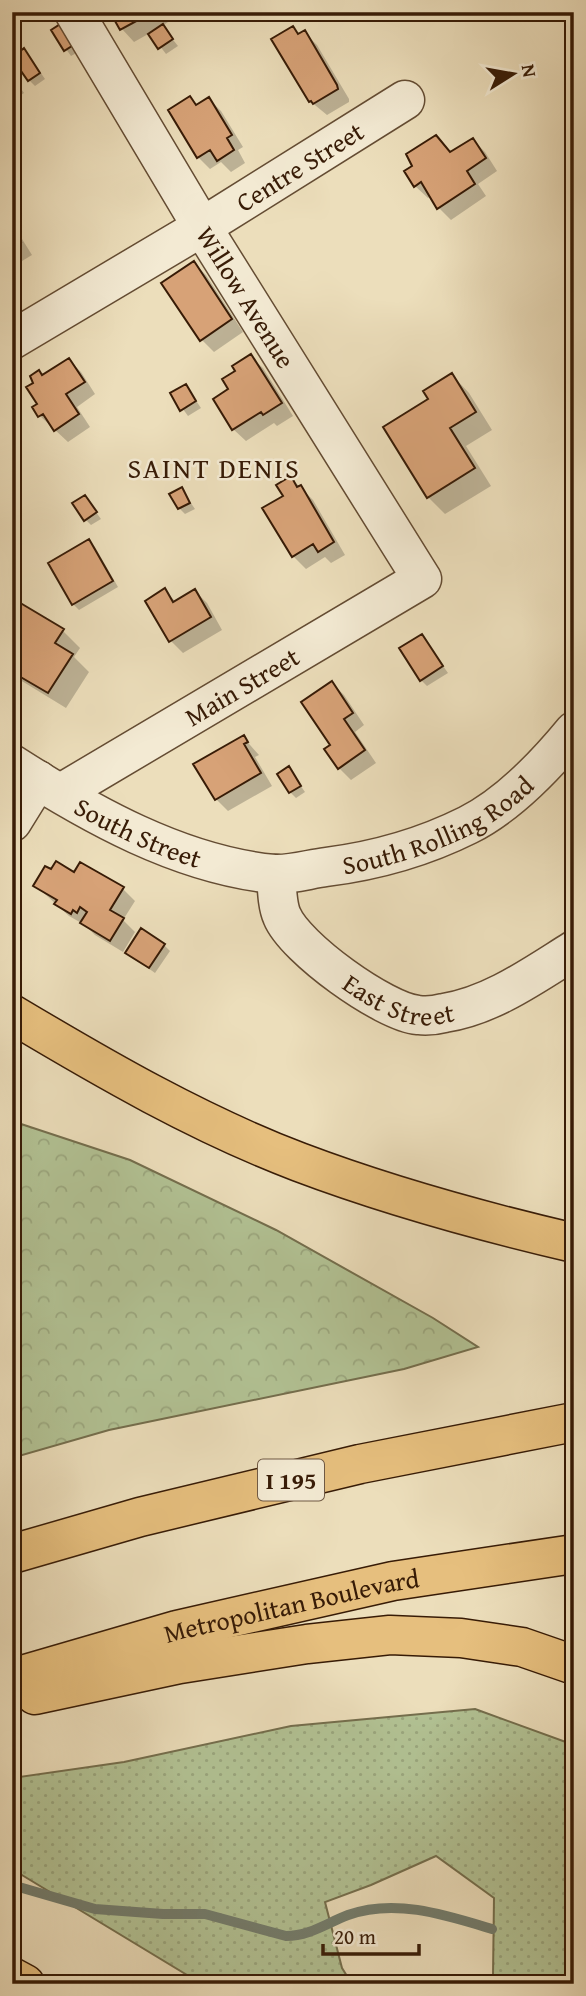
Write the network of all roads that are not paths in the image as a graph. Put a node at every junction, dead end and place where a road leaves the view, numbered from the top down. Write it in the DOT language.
graph roads {
  1 [pos="74,12"];
  2 [pos="405,100"];
  3 [pos="202,227"];
  4 [pos="12,340"];
  5 [pos="422,579"];
  6 [pos="574,731"];
  7 [pos="37,779"];
  8 [pos="12,822"];
  9 [pos="276,874"];
  10 [pos="574,950"];
  11 [pos="12,1014"];
  12 [pos="574,1243"];
  13 [pos="574,1422"];
  14 [pos="12,1554"];
  15 [pos="574,1554"];
  16 [pos="574,1665"];
  17 [pos="12,1678"];
  18 [pos="12,1700"];
  19 [pos="12,1976"];
  20 [pos="25,1984"];
  1 -- 3 [label="street, Willow Avenue"];
  2 -- 3 [label="street, Centre Street"];
  3 -- 4 [label="street, Centre Street"];
  3 -- 5 [label="street, Willow Avenue"];
  5 -- 7 [label="street, Main Street"];
  6 -- 9 [label="street, South Rolling Road"];
  7 -- 8 [label="street, Main Street"];
  7 -- 9 [label="street, South Street"];
  9 -- 10 [label="street, East Street"];
  11 -- 12 [label="main road"];
  13 -- 14 [label="main road, I 195"];
  15 -- 17 [label="main road, Metropolitan Boulevard"];
  16 -- 18 [label="main road"];
  19 -- 20 [label="main road"];
}
